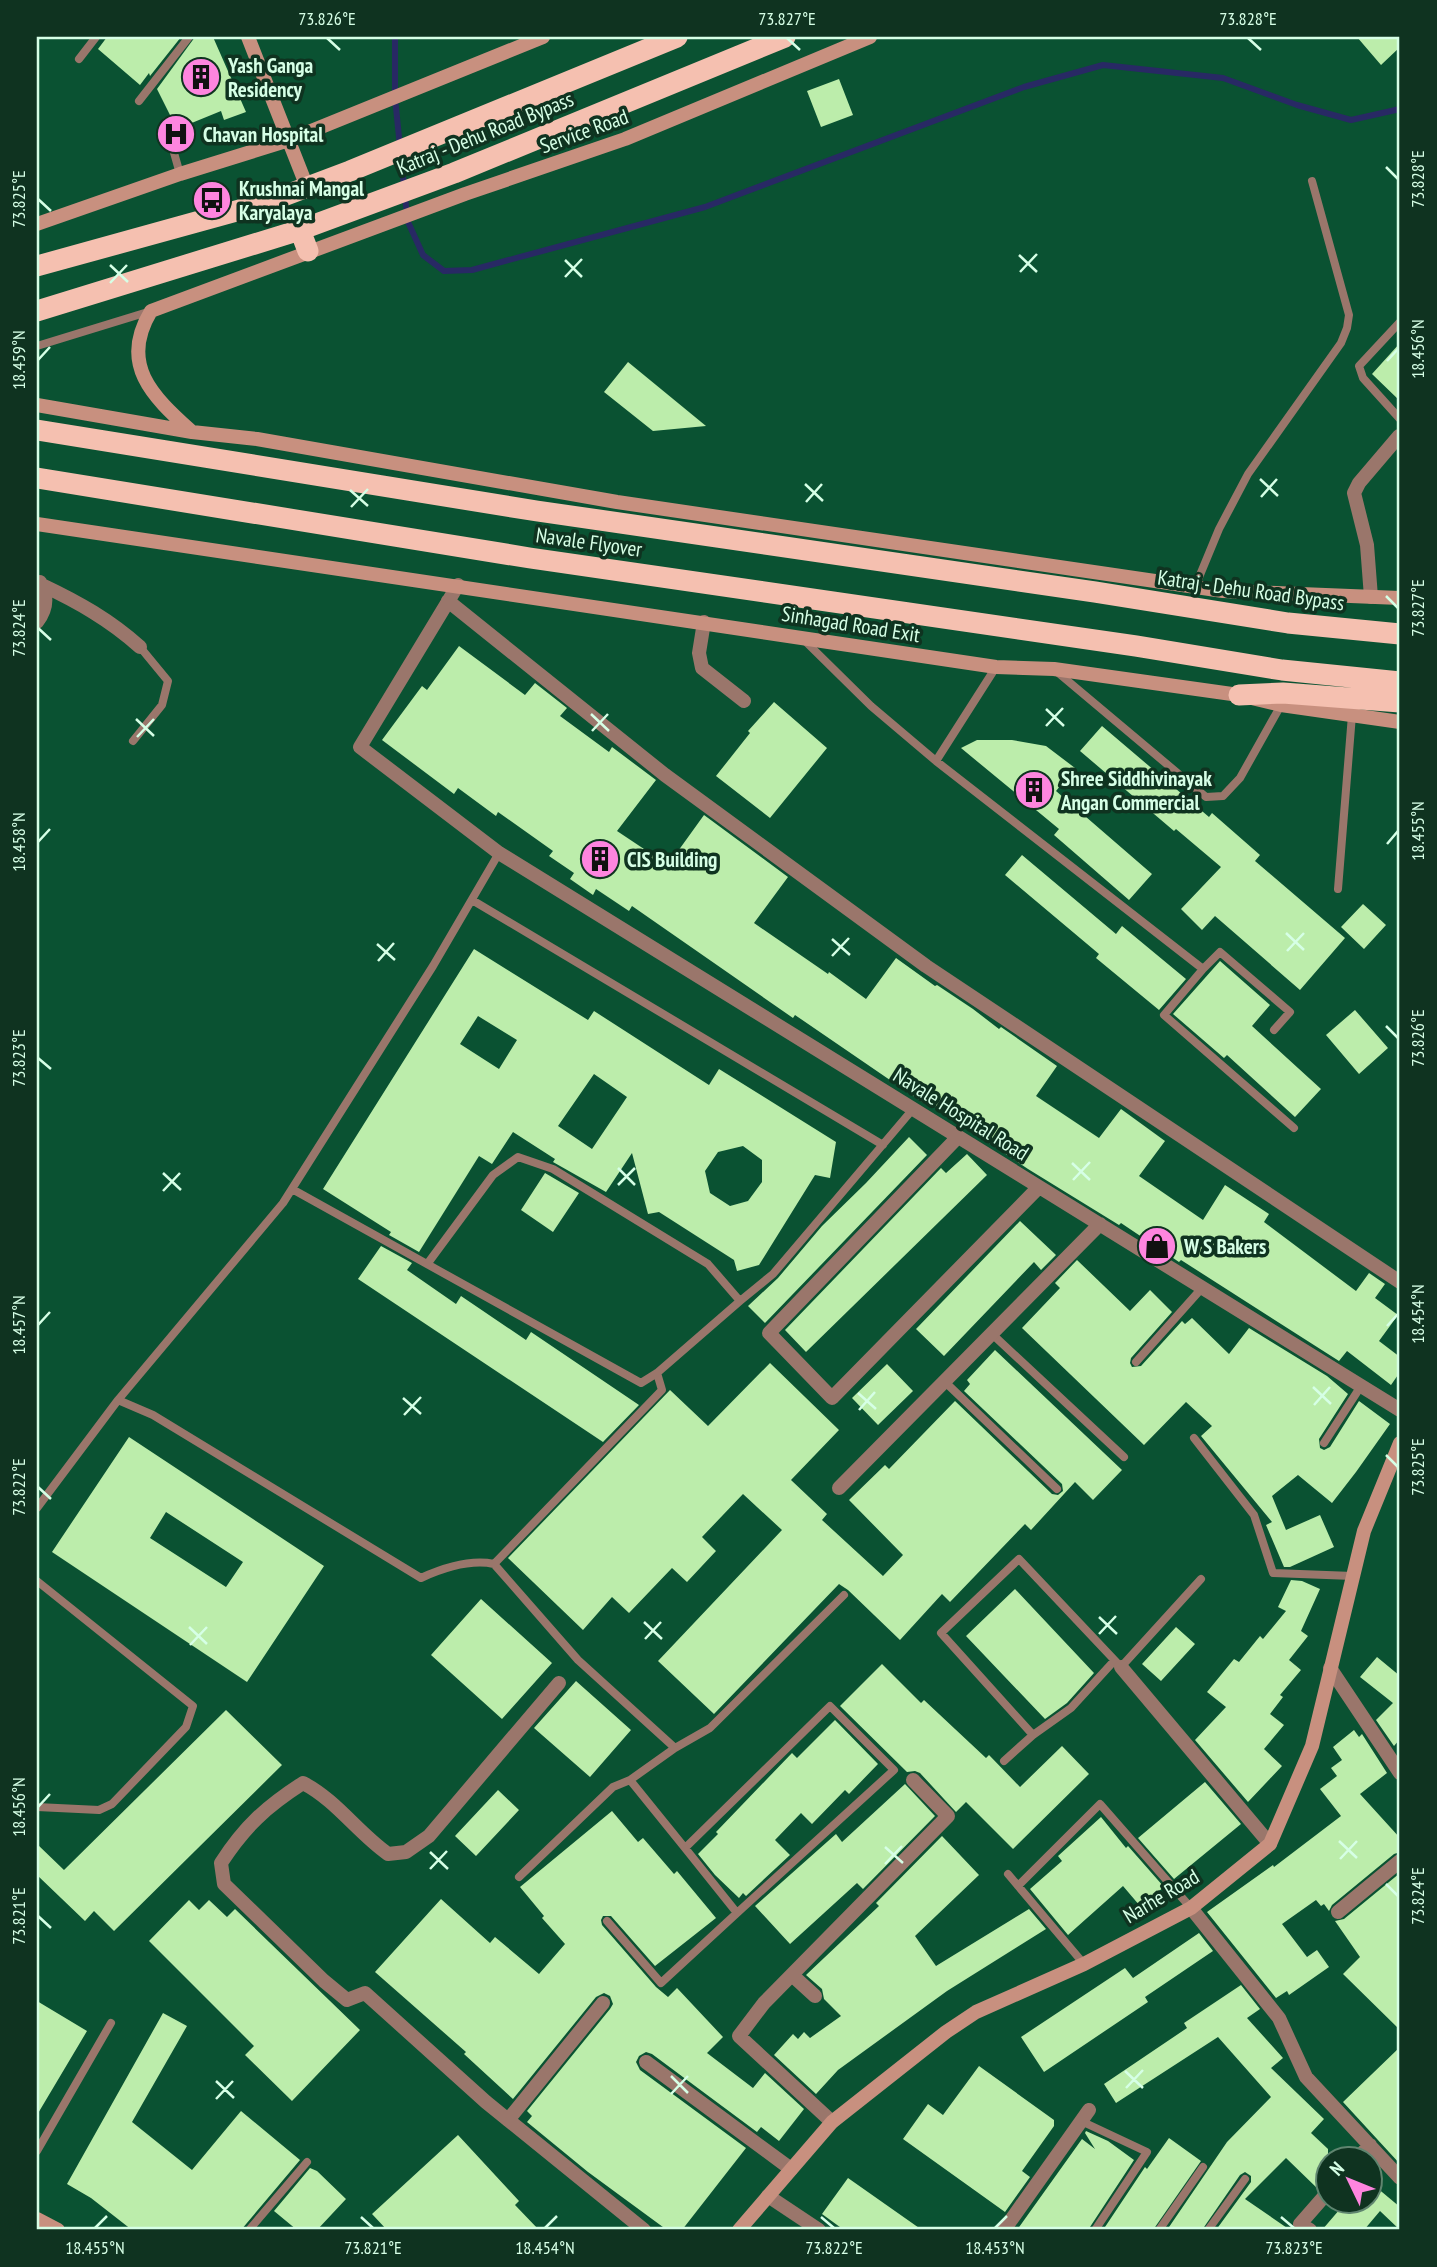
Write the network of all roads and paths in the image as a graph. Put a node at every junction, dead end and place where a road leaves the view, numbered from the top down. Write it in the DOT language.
graph roads {
  1 [pos="96,37"];
  2 [pos="189,37"];
  3 [pos="248,37"];
  4 [pos="540,37"];
  5 [pos="677,37"];
  6 [pos="785,37"];
  7 [pos="870,37"];
  8 [pos="79,59"];
  9 [pos="139,101"];
  10 [pos="167,121"];
  11 [pos="289,140"];
  12 [pos="180,174"];
  13 [pos="1312,181"];
  14 [pos="307,187"];
  15 [pos="37,224"];
  16 [pos="300,230"];
  17 [pos="308,251"];
  18 [pos="37,266"];
  19 [pos="37,311"];
  20 [pos="151,311"];
  21 [pos="1400,321"];
  22 [pos="37,346"];
  23 [pos="37,405"];
  24 [pos="1400,419"];
  25 [pos="37,430"];
  26 [pos="192,432"];
  27 [pos="1400,436"];
  28 [pos="37,478"];
  29 [pos="37,524"];
  30 [pos="39,581"];
  31 [pos="458,585"];
  32 [pos="1195,587"];
  33 [pos="1095,592"];
  34 [pos="1371,597"];
  35 [pos="1400,598"];
  36 [pos="449,601"];
  37 [pos="37,622"];
  38 [pos="704,622"];
  39 [pos="1400,627"];
  40 [pos="1370,631"];
  41 [pos="1400,634"];
  42 [pos="802,638"];
  43 [pos="140,647"];
  44 [pos="996,667"];
  45 [pos="1054,669"];
  46 [pos="1400,682"];
  47 [pos="1239,695"];
  48 [pos="744,701"];
  49 [pos="1400,702"];
  50 [pos="1281,705"];
  51 [pos="1352,715"];
  52 [pos="1400,722"];
  53 [pos="133,741"];
  54 [pos="936,761"];
  55 [pos="499,853"];
  56 [pos="1338,889"];
  57 [pos="472,900"];
  58 [pos="1203,969"];
  59 [pos="1274,1030"];
  60 [pos="913,1109"];
  61 [pos="1294,1128"];
  62 [pos="958,1137"];
  63 [pos="883,1145"];
  64 [pos="1039,1187"];
  65 [pos="292,1189"];
  66 [pos="1100,1224"];
  67 [pos="428,1263"];
  68 [pos="1400,1282"];
  69 [pos="1202,1287"];
  70 [pos="740,1301"];
  71 [pos="991,1333"];
  72 [pos="1136,1362"];
  73 [pos="657,1373"];
  74 [pos="944,1381"];
  75 [pos="1361,1386"];
  76 [pos="118,1400"];
  77 [pos="1400,1410"];
  78 [pos="1194,1438"];
  79 [pos="1324,1443"];
  80 [pos="1400,1443"];
  81 [pos="1124,1457"];
  82 [pos="1397,1459"];
  83 [pos="838,1488"];
  84 [pos="1057,1489"];
  85 [pos="37,1508"];
  86 [pos="494,1564"];
  87 [pos="1353,1576"];
  88 [pos="1201,1579"];
  89 [pos="37,1581"];
  90 [pos="844,1595"];
  91 [pos="1117,1664"];
  92 [pos="1330,1668"];
  93 [pos="559,1683"];
  94 [pos="1033,1735"];
  95 [pos="675,1748"];
  96 [pos="1004,1761"];
  97 [pos="1400,1773"];
  98 [pos="630,1780"];
  99 [pos="913,1780"];
  100 [pos="37,1807"];
  101 [pos="1270,1844"];
  102 [pos="685,1848"];
  103 [pos="1400,1861"];
  104 [pos="1008,1874"];
  105 [pos="519,1877"];
  106 [pos="1018,1885"];
  107 [pos="1191,1908"];
  108 [pos="1338,1912"];
  109 [pos="737,1913"];
  110 [pos="607,1921"];
  111 [pos="1084,1965"];
  112 [pos="792,1975"];
  113 [pos="815,1996"];
  114 [pos="603,2003"];
  115 [pos="111,2023"];
  116 [pos="646,2062"];
  117 [pos="1085,2116"];
  118 [pos="508,2120"];
  119 [pos="832,2122"];
  120 [pos="1369,2144"];
  121 [pos="37,2151"];
  122 [pos="1384,2160"];
  123 [pos="307,2162"];
  124 [pos="1203,2167"];
  125 [pos="791,2169"];
  126 [pos="1400,2178"];
  127 [pos="1245,2179"];
  128 [pos="768,2196"];
  129 [pos="1314,2208"];
  130 [pos="37,2219"];
  131 [pos="58,2230"];
  132 [pos="249,2230"];
  133 [pos="644,2230"];
  134 [pos="738,2230"];
  135 [pos="819,2230"];
  136 [pos="1003,2230"];
  137 [pos="1095,2230"];
  138 [pos="1159,2230"];
  139 [pos="1208,2230"];
  140 [pos="1310,2230"];
  1 -- 8 [label="lane"];
  2 -- 9 [label="lane"];
  3 -- 11 [label="street"];
  4 -- 11 [label="street"];
  5 -- 14 [label="highway, Katraj - Dehu Road Bypass"];
  6 -- 16 [label="highway, Katraj - Dehu Road Bypass"];
  7 -- 17 [label="street, Service Road"];
  10 -- 12 [label="lane"];
  11 -- 12 [label="street"];
  11 -- 14 [label="street"];
  12 -- 15 [label="street"];
  13 -- 32 [label="lane"];
  14 -- 18 [label="highway, Katraj - Dehu Road Bypass"];
  16 -- 17 [label="highway"];
  16 -- 19 [label="highway, Katraj - Dehu Road Bypass"];
  17 -- 20 [label="street, Service Road"];
  20 -- 22 [label="lane"];
  20 -- 26 [label="street"];
  21 -- 24 [label="lane"];
  23 -- 26 [label="street"];
  25 -- 33 [label="highway, Navale Flyover"];
  26 -- 32 [label="street"];
  27 -- 34 [label="street"];
  28 -- 46 [label="highway, Navale Flyover"];
  29 -- 31 [label="street, Sinhagad Road Exit"];
  30 -- 37 [label="street"];
  30 -- 43 [label="street"];
  31 -- 36 [label="street"];
  31 -- 38 [label="street, Sinhagad Road Exit"];
  32 -- 34 [label="street"];
  33 -- 40 [label="highway, Katraj - Dehu Road Bypass"];
  34 -- 35 [label="street"];
  36 -- 55 [label="street, Navale Hospital Road"];
  36 -- 68 [label="street"];
  38 -- 42 [label="street, Sinhagad Road Exit"];
  38 -- 48 [label="street"];
  39 -- 40 [label="street"];
  40 -- 41 [label="highway, Katraj - Dehu Road Bypass"];
  42 -- 44 [label="street, Sinhagad Road Exit"];
  42 -- 54 [label="lane"];
  43 -- 53 [label="lane"];
  44 -- 45 [label="street, Sinhagad Road Exit"];
  44 -- 54 [label="lane"];
  45 -- 47 [label="street, Sinhagad Road Exit"];
  45 -- 50 [label="lane"];
  47 -- 49 [label="highway"];
  47 -- 50 [label="street, Sinhagad Road Exit"];
  50 -- 51 [label="street, Sinhagad Road Exit"];
  51 -- 52 [label="street, Sinhagad Road Exit"];
  51 -- 56 [label="lane"];
  54 -- 58 [label="lane"];
  55 -- 57 [label="lane"];
  55 -- 60 [label="street, Navale Hospital Road"];
  57 -- 63 [label="lane"];
  57 -- 65 [label="lane"];
  58 -- 59 [label="lane"];
  58 -- 61 [label="lane"];
  60 -- 62 [label="street, Navale Hospital Road"];
  60 -- 63 [label="lane"];
  62 -- 64 [label="street, Navale Hospital Road"];
  62 -- 64 [label="street"];
  63 -- 70 [label="lane"];
  64 -- 66 [label="street, Navale Hospital Road"];
  65 -- 67 [label="lane"];
  65 -- 76 [label="lane"];
  66 -- 69 [label="street, Navale Hospital Road"];
  66 -- 71 [label="street"];
  67 -- 70 [label="lane"];
  67 -- 73 [label="lane"];
  69 -- 72 [label="lane"];
  69 -- 75 [label="street, Navale Hospital Road"];
  70 -- 73 [label="lane"];
  71 -- 74 [label="street"];
  71 -- 81 [label="lane"];
  73 -- 86 [label="lane"];
  74 -- 83 [label="street"];
  74 -- 84 [label="lane"];
  75 -- 77 [label="street, Navale Hospital Road"];
  75 -- 79 [label="lane"];
  76 -- 85 [label="lane"];
  76 -- 86 [label="lane"];
  78 -- 87 [label="lane"];
  80 -- 82 [label="street, Narhe Road"];
  82 -- 87 [label="street, Narhe Road"];
  86 -- 95 [label="lane"];
  87 -- 92 [label="street, Narhe Road"];
  88 -- 91 [label="lane"];
  89 -- 100 [label="lane"];
  90 -- 95 [label="lane"];
  91 -- 94 [label="lane"];
  91 -- 94 [label="lane"];
  91 -- 101 [label="street"];
  92 -- 97 [label="street"];
  92 -- 101 [label="street, Narhe Road"];
  93 -- 118 [label="street"];
  94 -- 96 [label="lane"];
  95 -- 98 [label="lane"];
  98 -- 102 [label="lane"];
  98 -- 105 [label="lane"];
  99 -- 112 [label="street"];
  101 -- 107 [label="street, Narhe Road"];
  102 -- 109 [label="lane"];
  102 -- 109 [label="lane"];
  103 -- 108 [label="street"];
  104 -- 106 [label="lane"];
  106 -- 107 [label="lane"];
  106 -- 111 [label="lane"];
  107 -- 111 [label="street, Narhe Road"];
  107 -- 120 [label="street"];
  109 -- 110 [label="lane"];
  111 -- 119 [label="street, Narhe Road"];
  112 -- 113 [label="street"];
  112 -- 119 [label="street"];
  114 -- 118 [label="street"];
  115 -- 121 [label="lane"];
  116 -- 125 [label="street"];
  117 -- 136 [label="street"];
  117 -- 137 [label="lane"];
  118 -- 133 [label="street"];
  119 -- 125 [label="street, Narhe Road"];
  122 -- 126 [label="street"];
  123 -- 132 [label="lane"];
  124 -- 138 [label="lane"];
  125 -- 128 [label="street, Narhe Road"];
  127 -- 139 [label="lane"];
  128 -- 134 [label="street, Narhe Road"];
  128 -- 135 [label="street"];
  129 -- 140 [label="street"];
  130 -- 131 [label="street"];
}
